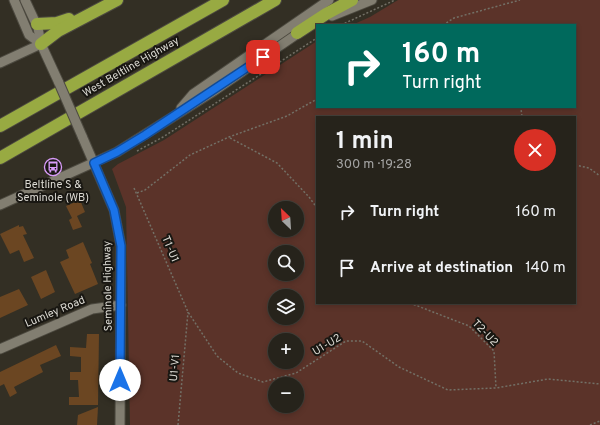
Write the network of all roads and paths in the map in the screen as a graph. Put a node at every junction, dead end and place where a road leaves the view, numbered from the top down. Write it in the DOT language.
graph roads {
  1 [pos="14,0"];
  2 [pos="25,0"];
  3 [pos="116,0"];
  4 [pos="223,0"];
  5 [pos="275,0"];
  6 [pos="329,0"];
  7 [pos="352,0"];
  8 [pos="372,0"];
  9 [pos="394,0"];
  10 [pos="520,0"];
  11 [pos="36,24"];
  12 [pos="343,24"];
  13 [pos="445,24"];
  14 [pos="297,33"];
  15 [pos="316,39"];
  16 [pos="41,44"];
  17 [pos="0,63"];
  18 [pos="316,100"];
  19 [pos="173,116"];
  20 [pos="0,126"];
  21 [pos="229,137"];
  22 [pos="131,155"];
  23 [pos="0,158"];
  24 [pos="94,163"];
  25 [pos="576,165"];
  26 [pos="600,176"];
  27 [pos="134,188"];
  28 [pos="137,193"];
  29 [pos="0,205"];
  30 [pos="316,207"];
  31 [pos="413,304"];
  32 [pos="120,305"];
  33 [pos="188,312"];
  34 [pos="0,349"];
  35 [pos="600,384"];
  36 [pos="496,388"];
  37 [pos="600,422"];
  38 [pos="120,425"];
  39 [pos="178,425"];
  40 [pos="590,425"];
  1 -- 16 [label="street, Seminole Highway"];
  2 -- 11 [label="street, Seminole Highway"];
  3 -- 11 [label="highway"];
  3 -- 16 [label="highway"];
  4 -- 20 [label="highway, West Beltline Highway"];
  5 -- 23 [label="highway, West Beltline Highway"];
  6 -- 19 [label="street"];
  7 -- 14 [label="highway"];
  8 -- 14 [label="street"];
  9 -- 12 [label="path"];
  10 -- 13 [label="path"];
  11 -- 16 [label="street, Seminole Highway"];
  14 -- 19 [label="street"];
  15 -- 22 [label="path"];
  16 -- 17 [label="street"];
  16 -- 24 [label="street, Seminole Highway, bridge"];
  18 -- 21 [label="path"];
  19 -- 24 [label="street"];
  21 -- 28 [label="path"];
  21 -- 30 [label="path"];
  24 -- 29 [label="street"];
  24 -- 32 [label="street, Seminole Highway"];
  25 -- 26 [label="path"];
  27 -- 28 [label="path, T1-U1"];
  28 -- 33 [label="path, T1-U1"];
  31 -- 36 [label="path, T2-U2"];
  32 -- 34 [label="street, Lumley Road"];
  32 -- 38 [label="street, Seminole Highway"];
  33 -- 36 [label="path, U1-U2"];
  33 -- 39 [label="path, U1-V1"];
  35 -- 36 [label="path, U1-U2"];
  37 -- 40 [label="path"];
}
